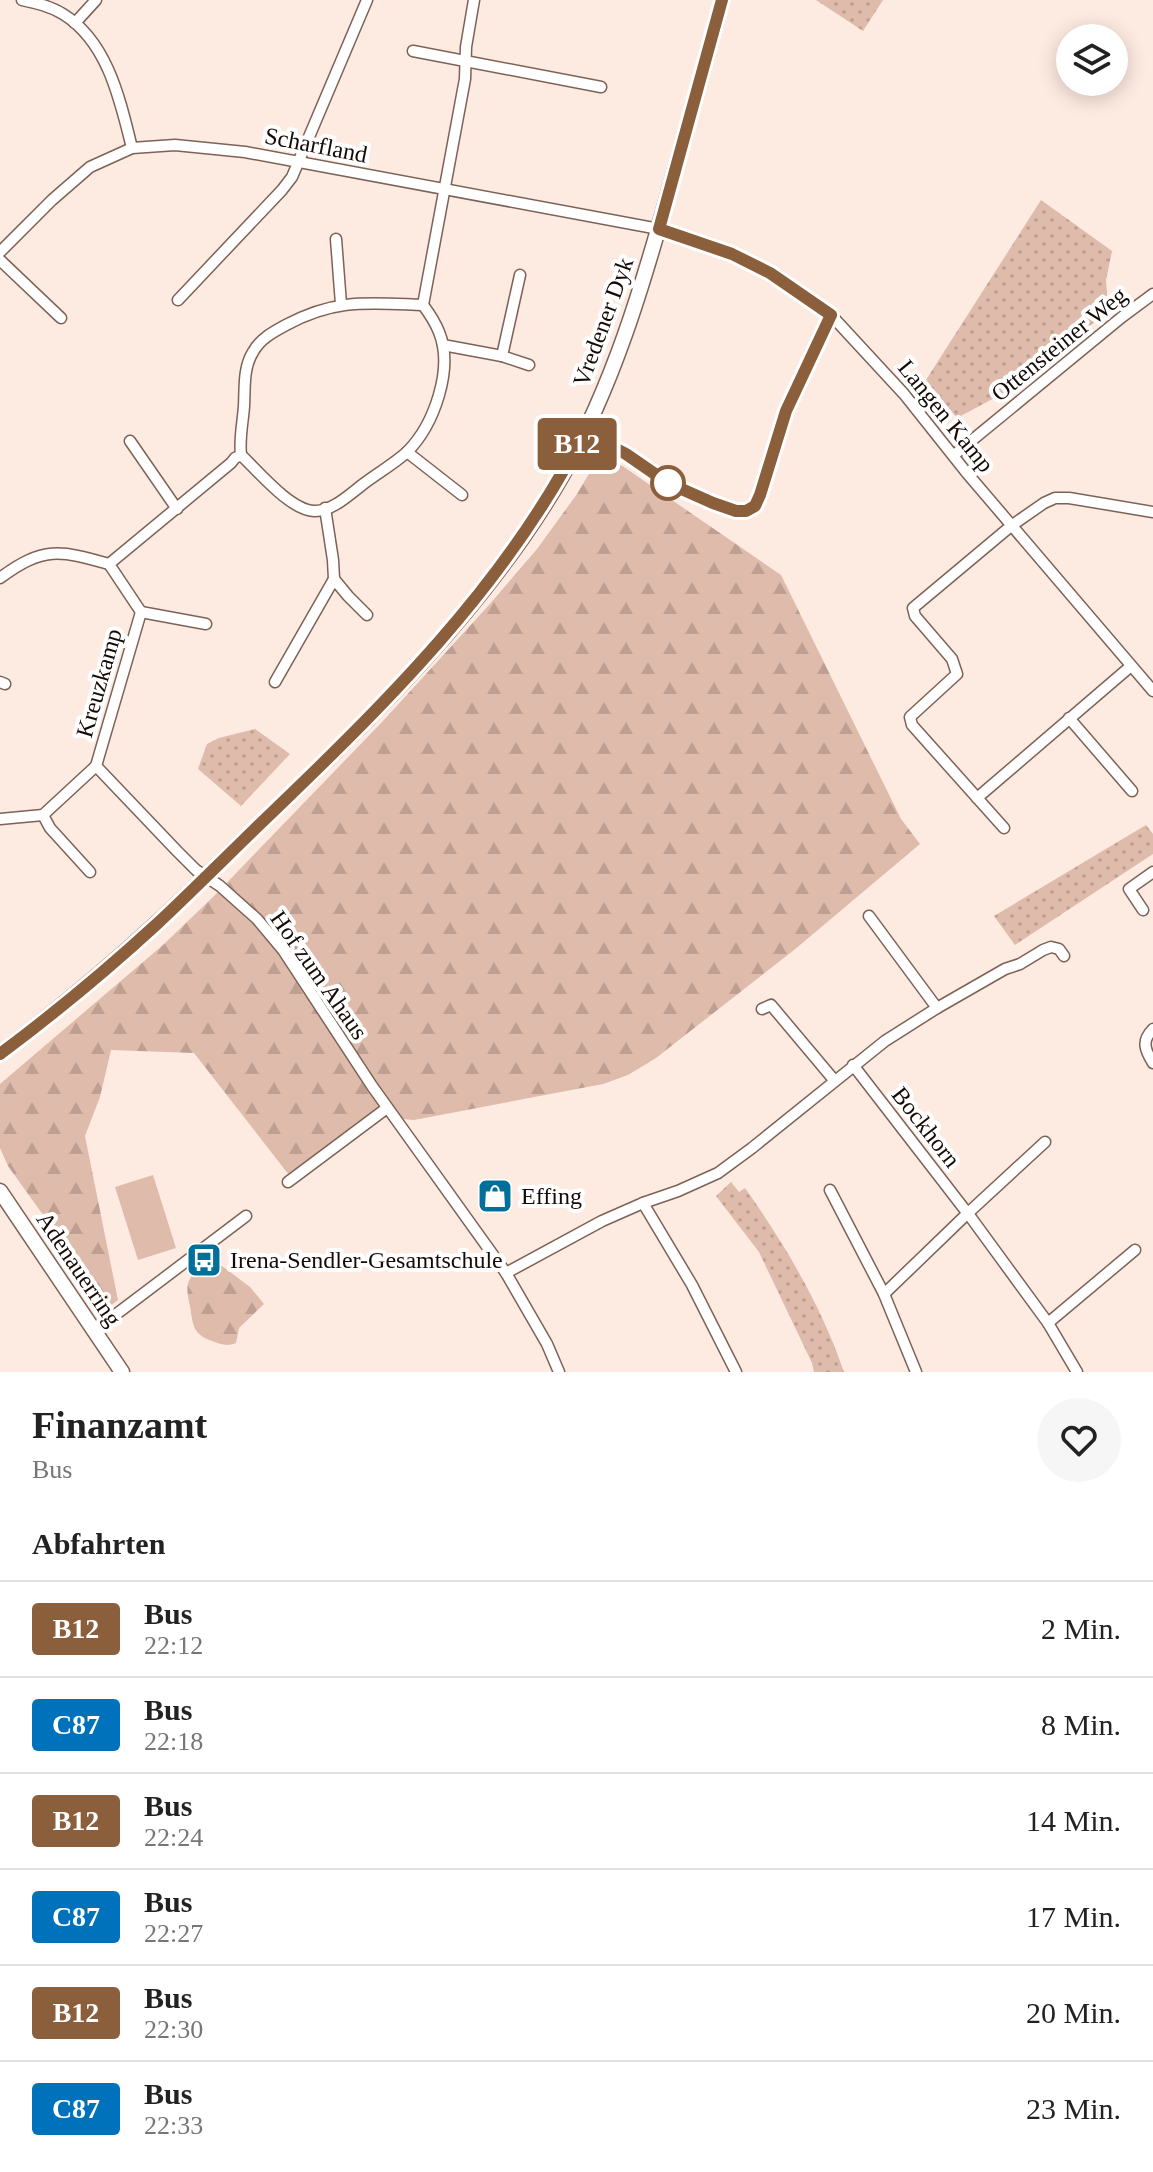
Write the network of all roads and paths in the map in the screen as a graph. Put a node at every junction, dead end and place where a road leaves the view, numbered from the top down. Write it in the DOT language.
graph roads {
  1 [pos="22,0"];
  2 [pos="96,0"];
  3 [pos="367,0"];
  4 [pos="474,0"];
  5 [pos="722,0"];
  6 [pos="75,23"];
  7 [pos="413,51"];
  8 [pos="464,61"];
  9 [pos="601,87"];
  10 [pos="132,148"];
  11 [pos="298,163"];
  12 [pos="445,189"];
  13 [pos="659,229"];
  14 [pos="336,239"];
  15 [pos="0,252"];
  16 [pos="0,260"];
  17 [pos="520,275"];
  18 [pos="1153,294"];
  19 [pos="178,300"];
  20 [pos="341,304"];
  21 [pos="423,305"];
  22 [pos="61,318"];
  23 [pos="443,345"];
  24 [pos="502,356"];
  25 [pos="529,365"];
  26 [pos="130,441"];
  27 [pos="407,452"];
  28 [pos="241,455"];
  29 [pos="954,455"];
  30 [pos="462,495"];
  31 [pos="325,508"];
  32 [pos="177,509"];
  33 [pos="1153,512"];
  34 [pos="1011,526"];
  35 [pos="109,564"];
  36 [pos="0,578"];
  37 [pos="334,579"];
  38 [pos="141,612"];
  39 [pos="367,615"];
  40 [pos="206,624"];
  41 [pos="1131,666"];
  42 [pos="275,682"];
  43 [pos="1153,691"];
  44 [pos="1069,718"];
  45 [pos="96,766"];
  46 [pos="1132,791"];
  47 [pos="977,798"];
  48 [pos="43,815"];
  49 [pos="0,819"];
  50 [pos="1004,828"];
  51 [pos="90,872"];
  52 [pos="1153,872"];
  53 [pos="206,876"];
  54 [pos="1143,910"];
  55 [pos="869,916"];
  56 [pos="1064,956"];
  57 [pos="937,1008"];
  58 [pos="762,1009"];
  59 [pos="1153,1029"];
  60 [pos="0,1054"];
  61 [pos="1153,1063"];
  62 [pos="853,1065"];
  63 [pos="834,1080"];
  64 [pos="387,1108"];
  65 [pos="1045,1142"];
  66 [pos="288,1182"];
  67 [pos="830,1190"];
  68 [pos="0,1191"];
  69 [pos="643,1203"];
  70 [pos="968,1213"];
  71 [pos="246,1216"];
  72 [pos="1135,1250"];
  73 [pos="506,1273"];
  74 [pos="884,1294"];
  75 [pos="1048,1323"];
  76 [pos="94,1331"];
  77 [pos="122,1372"];
  78 [pos="559,1372"];
  79 [pos="736,1372"];
  80 [pos="916,1372"];
  81 [pos="1077,1372"];
  1 -- 6 [label="street"];
  2 -- 6 [label="street"];
  3 -- 11 [label="street"];
  4 -- 8 [label="street"];
  5 -- 13 [label="main road, Vredener Dyk"];
  6 -- 10 [label="street"];
  7 -- 8 [label="street"];
  8 -- 9 [label="street"];
  8 -- 12 [label="street"];
  10 -- 11 [label="street, Scharfland"];
  10 -- 15 [label="street, Scharfland"];
  11 -- 12 [label="street, Scharfland"];
  11 -- 19 [label="street"];
  12 -- 13 [label="street, Scharfland"];
  12 -- 21 [label="street"];
  13 -- 29 [label="street, Langen Kamp"];
  13 -- 53 [label="main road, Vredener Dyk"];
  14 -- 20 [label="street"];
  16 -- 22 [label="street"];
  17 -- 24 [label="street"];
  18 -- 29 [label="street, Ottensteiner Weg"];
  20 -- 21 [label="street"];
  20 -- 28 [label="street"];
  21 -- 23 [label="street"];
  23 -- 24 [label="street"];
  23 -- 27 [label="street"];
  24 -- 25 [label="street"];
  26 -- 32 [label="street"];
  27 -- 30 [label="street"];
  27 -- 31 [label="street"];
  28 -- 31 [label="street"];
  28 -- 32 [label="street"];
  29 -- 34 [label="street, Langen Kamp"];
  31 -- 37 [label="street"];
  32 -- 35 [label="street"];
  33 -- 34 [label="street"];
  34 -- 41 [label="street, Langen Kamp"];
  34 -- 47 [label="street"];
  35 -- 36 [label="street"];
  35 -- 38 [label="street, Kreuzkamp"];
  37 -- 39 [label="street"];
  37 -- 42 [label="street"];
  38 -- 40 [label="street, Kreuzkamp"];
  38 -- 45 [label="street, Kreuzkamp"];
  41 -- 43 [label="street, Langen Kamp"];
  41 -- 44 [label="street"];
  44 -- 46 [label="street"];
  44 -- 47 [label="street"];
  45 -- 48 [label="street, Kreuzkamp"];
  45 -- 53 [label="street, Kreuzkamp"];
  47 -- 50 [label="street"];
  48 -- 49 [label="street"];
  48 -- 51 [label="street"];
  52 -- 54 [label="street"];
  53 -- 60 [label="main road, Vredener Dyk"];
  53 -- 64 [label="street, Hof zum Ahaus"];
  55 -- 57 [label="street"];
  56 -- 57 [label="street"];
  57 -- 62 [label="street"];
  58 -- 63 [label="street"];
  59 -- 61 [label="street"];
  62 -- 63 [label="street"];
  62 -- 70 [label="street, Bockhorn"];
  63 -- 69 [label="street"];
  64 -- 66 [label="street"];
  64 -- 73 [label="street, Hof zum Ahaus"];
  65 -- 70 [label="street"];
  67 -- 74 [label="street"];
  68 -- 76 [label="main road, Adenauerring"];
  69 -- 73 [label="street"];
  69 -- 79 [label="street"];
  70 -- 74 [label="street"];
  70 -- 75 [label="street, Bockhorn"];
  71 -- 76 [label="street"];
  72 -- 75 [label="street"];
  73 -- 78 [label="street, Hof zum Ahaus"];
  74 -- 80 [label="street"];
  75 -- 81 [label="street, Bockhorn"];
  76 -- 77 [label="main road, Adenauerring"];
}
